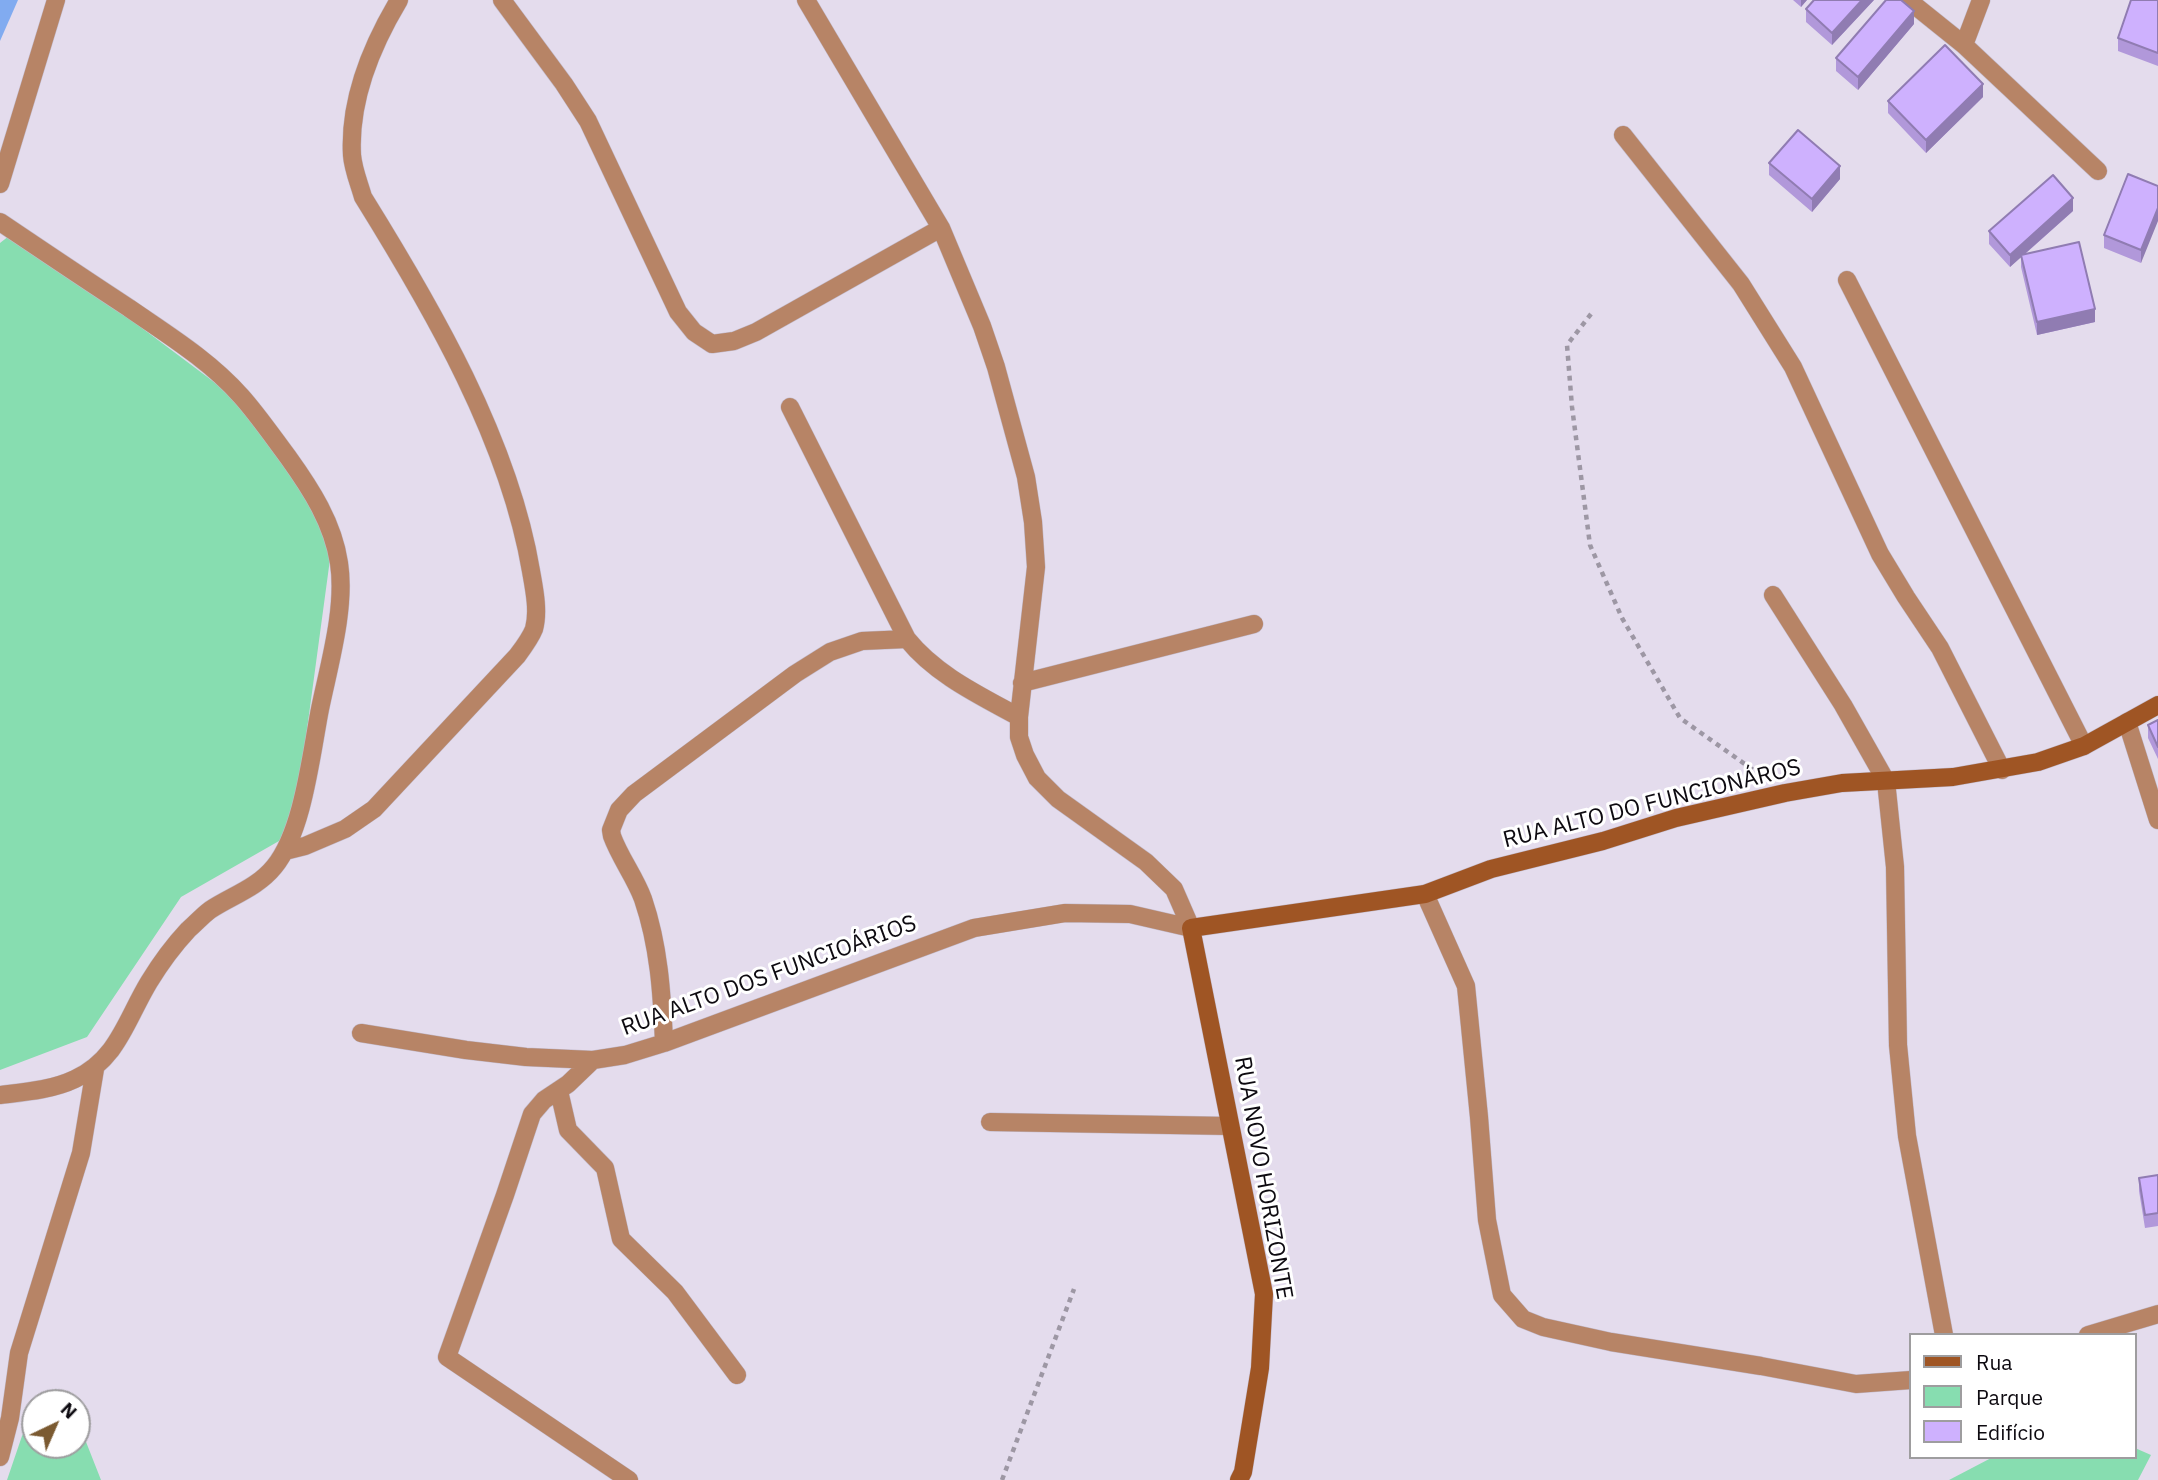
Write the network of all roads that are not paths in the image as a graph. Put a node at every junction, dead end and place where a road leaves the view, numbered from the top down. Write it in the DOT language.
graph roads {
  1 [pos="56,0"];
  2 [pos="399,0"];
  3 [pos="502,0"];
  4 [pos="806,0"];
  5 [pos="1909,0"];
  6 [pos="1981,0"];
  7 [pos="1964,45"];
  8 [pos="1623,135"];
  9 [pos="2098,171"];
  10 [pos="0,184"];
  11 [pos="0,222"];
  12 [pos="942,228"];
  13 [pos="1847,280"];
  14 [pos="790,407"];
  15 [pos="1773,595"];
  16 [pos="1254,624"];
  17 [pos="907,639"];
  18 [pos="1022,683"];
  19 [pos="2158,705"];
  20 [pos="1019,717"];
  21 [pos="2127,722"];
  22 [pos="2084,746"];
  23 [pos="2003,770"];
  24 [pos="1886,781"];
  25 [pos="2158,820"];
  26 [pos="285,851"];
  27 [pos="1425,894"];
  28 [pos="1191,928"];
  29 [pos="361,1033"];
  30 [pos="664,1043"];
  31 [pos="593,1060"];
  32 [pos="95,1069"];
  33 [pos="559,1091"];
  34 [pos="0,1095"];
  35 [pos="990,1122"];
  36 [pos="1230,1126"];
  37 [pos="2158,1314"];
  38 [pos="1944,1333"];
  39 [pos="2095,1333"];
  40 [pos="8,1369"];
  41 [pos="737,1375"];
  42 [pos="1910,1380"];
  43 [pos="0,1457"];
  44 [pos="629,1480"];
  45 [pos="1240,1480"];
  1 -- 10 [label="street"];
  2 -- 26 [label="street"];
  3 -- 12 [label="street"];
  4 -- 12 [label="street"];
  5 -- 7 [label="street"];
  6 -- 7 [label="street"];
  7 -- 9 [label="street"];
  8 -- 23 [label="street"];
  11 -- 26 [label="street"];
  12 -- 18 [label="street"];
  13 -- 22 [label="street"];
  14 -- 17 [label="street"];
  15 -- 24 [label="street"];
  16 -- 18 [label="street"];
  17 -- 20 [label="street"];
  17 -- 30 [label="street"];
  18 -- 20 [label="street"];
  19 -- 21 [label="street, RUA ALTO DO FUNCIONÁROS"];
  20 -- 28 [label="street"];
  21 -- 22 [label="street, RUA ALTO DO FUNCIONÁROS"];
  21 -- 25 [label="street"];
  22 -- 23 [label="street, RUA ALTO DO FUNCIONÁROS"];
  23 -- 24 [label="street, RUA ALTO DO FUNCIONÁROS"];
  24 -- 27 [label="street, RUA ALTO DO FUNCIONÁROS"];
  24 -- 38 [label="street"];
  26 -- 32 [label="street"];
  27 -- 28 [label="street, RUA ALTO DO FUNCIONÁROS"];
  27 -- 42 [label="street"];
  28 -- 30 [label="street, RUA ALTO DOS FUNCIOÁRIOS"];
  28 -- 36 [label="street, RUA NOVO HORIZONTE"];
  29 -- 31 [label="street, RUA ALTO DOS FUNCIOÁRIOS"];
  30 -- 31 [label="street, RUA ALTO DOS FUNCIOÁRIOS"];
  31 -- 33 [label="street"];
  32 -- 34 [label="street"];
  32 -- 40 [label="street"];
  33 -- 41 [label="street"];
  33 -- 44 [label="street"];
  35 -- 36 [label="street"];
  36 -- 45 [label="street, RUA NOVO HORIZONTE"];
  37 -- 39 [label="street"];
  40 -- 43 [label="street"];
}
